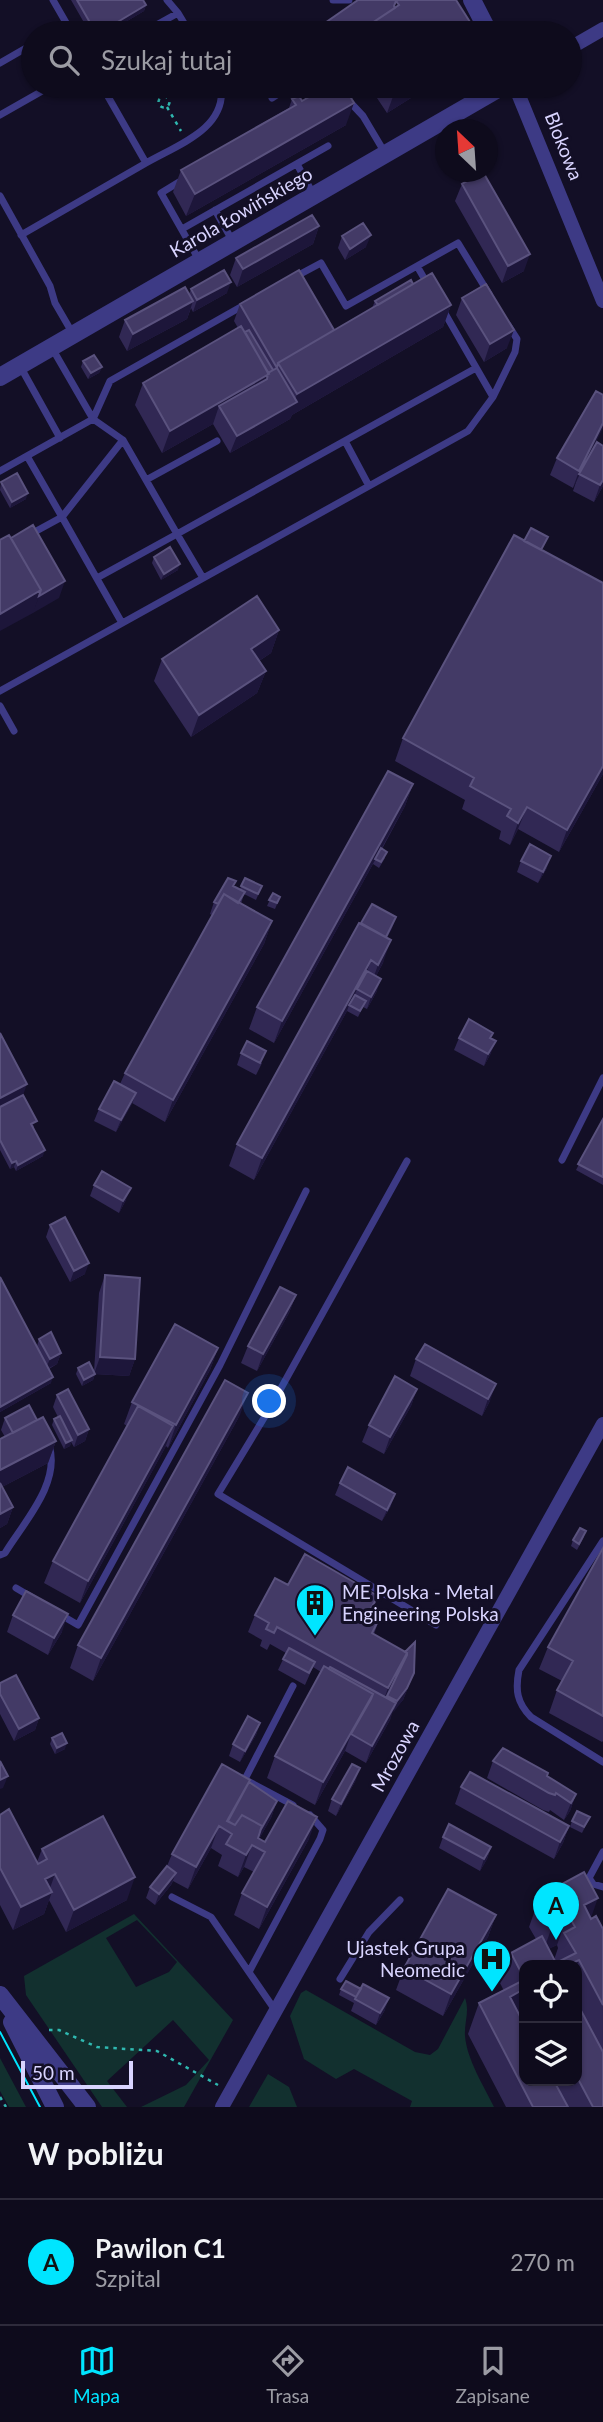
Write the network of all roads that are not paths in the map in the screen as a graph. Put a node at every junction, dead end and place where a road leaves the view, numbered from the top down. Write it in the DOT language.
graph roads {
  1 [pos="53,0"];
  2 [pos="167,0"];
  3 [pos="333,0"];
  4 [pos="349,0"];
  5 [pos="472,0"];
  6 [pos="177,13"];
  7 [pos="65,21"];
  8 [pos="163,21"];
  9 [pos="182,21"];
  10 [pos="483,21"];
  11 [pos="603,29"];
  12 [pos="582,41"];
  13 [pos="21,51"];
  14 [pos="0,63"];
  15 [pos="30,98"];
  16 [pos="109,98"];
  17 [pos="222,98"];
  18 [pos="347,98"];
  19 [pos="482,98"];
  20 [pos="520,98"];
  21 [pos="0,115"];
  22 [pos="328,146"];
  23 [pos="386,154"];
  24 [pos="146,163"];
  25 [pos="297,164"];
  26 [pos="195,173"];
  27 [pos="314,195"];
  28 [pos="0,196"];
  29 [pos="215,210"];
  30 [pos="182,229"];
  31 [pos="22,235"];
  32 [pos="232,241"];
  33 [pos="199,260"];
  34 [pos="417,266"];
  35 [pos="286,282"];
  36 [pos="602,292"];
  37 [pos="251,302"];
  38 [pos="497,307"];
  39 [pos="504,318"];
  40 [pos="73,334"];
  41 [pos="51,347"];
  42 [pos="476,368"];
  43 [pos="7,370"];
  44 [pos="493,397"];
  45 [pos="93,419"];
  46 [pos="60,438"];
  47 [pos="123,440"];
  48 [pos="217,441"];
  49 [pos="345,441"];
  50 [pos="27,456"];
  51 [pos="0,471"];
  52 [pos="146,481"];
  53 [pos="369,486"];
  54 [pos="62,517"];
  55 [pos="177,534"];
  56 [pos="21,540"];
  57 [pos="97,578"];
  58 [pos="203,578"];
  59 [pos="122,623"];
  60 [pos="0,691"];
  61 [pos="0,706"];
  62 [pos="14,731"];
  63 [pos="603,1078"];
  64 [pos="562,1160"];
  65 [pos="407,1161"];
  66 [pos="306,1191"];
  67 [pos="603,1423"];
  68 [pos="47,1438"];
  69 [pos="603,1541"];
  70 [pos="0,1555"];
  71 [pos="16,1588"];
  72 [pos="37,1600"];
  73 [pos="58,1612"];
  74 [pos="436,1625"];
  75 [pos="293,1686"];
  76 [pos="603,1762"];
  77 [pos="236,1774"];
  78 [pos="244,1779"];
  79 [pos="603,1852"];
  80 [pos="603,1887"];
  81 [pos="172,1897"];
  82 [pos="400,1900"];
  83 [pos="249,1972"];
  84 [pos="340,1979"];
  85 [pos="0,1996"];
  86 [pos="275,2010"];
  87 [pos="55,2107"];
  88 [pos="87,2107"];
  89 [pos="222,2107"];
  1 -- 7 [label="lane"];
  2 -- 6 [label="lane"];
  3 -- 4 [label="lane"];
  5 -- 10 [label="street"];
  6 -- 8 [label="lane"];
  6 -- 9 [label="lane"];
  11 -- 12 [label="street"];
  13 -- 14 [label="lane"];
  15 -- 21 [label="lane"];
  16 -- 24 [label="lane"];
  17 -- 24 [label="lane"];
  18 -- 23 [label="lane"];
  19 -- 23 [label="street, Karola Łowińskiego"];
  20 -- 36 [label="street, Blokowa"];
  22 -- 25 [label="lane"];
  23 -- 27 [label="street, Karola Łowińskiego"];
  24 -- 31 [label="lane"];
  25 -- 27 [label="lane"];
  25 -- 29 [label="lane"];
  26 -- 30 [label="lane"];
  27 -- 32 [label="street, Karola Łowińskiego"];
  28 -- 31 [label="lane"];
  29 -- 30 [label="lane"];
  29 -- 32 [label="lane"];
  30 -- 33 [label="lane"];
  31 -- 40 [label="lane"];
  32 -- 33 [label="street, Karola Łowińskiego"];
  33 -- 40 [label="street, Karola Łowińskiego"];
  34 -- 35 [label="lane"];
  34 -- 38 [label="lane"];
  34 -- 42 [label="lane"];
  37 -- 45 [label="lane"];
  39 -- 44 [label="lane"];
  40 -- 41 [label="street, Karola Łowińskiego"];
  41 -- 43 [label="street, Karola Łowińskiego"];
  41 -- 45 [label="lane"];
  42 -- 44 [label="lane"];
  42 -- 49 [label="lane"];
  43 -- 46 [label="lane"];
  44 -- 53 [label="lane"];
  45 -- 46 [label="lane"];
  45 -- 47 [label="lane"];
  46 -- 50 [label="lane"];
  47 -- 52 [label="lane"];
  47 -- 54 [label="lane"];
  48 -- 52 [label="lane"];
  49 -- 53 [label="lane"];
  49 -- 55 [label="lane"];
  50 -- 51 [label="lane"];
  50 -- 54 [label="lane"];
  52 -- 55 [label="lane"];
  53 -- 58 [label="lane"];
  54 -- 56 [label="lane"];
  54 -- 57 [label="lane"];
  55 -- 57 [label="lane"];
  55 -- 58 [label="lane"];
  57 -- 59 [label="lane"];
  58 -- 59 [label="lane"];
  59 -- 60 [label="lane"];
  61 -- 62 [label="lane"];
  63 -- 64 [label="lane"];
  65 -- 74 [label="lane"];
  66 -- 73 [label="lane"];
  67 -- 86 [label="street, Mrozowa"];
  68 -- 70 [label="lane"];
  69 -- 76 [label="lane"];
  71 -- 72 [label="lane"];
  75 -- 78 [label="lane"];
  77 -- 78 [label="lane"];
  78 -- 83 [label="lane"];
  79 -- 80 [label="lane"];
  81 -- 83 [label="lane"];
  82 -- 84 [label="lane"];
  83 -- 86 [label="lane"];
  85 -- 87 [label="street"];
  85 -- 88 [label="street"];
  86 -- 89 [label="street, Mrozowa"];
}
